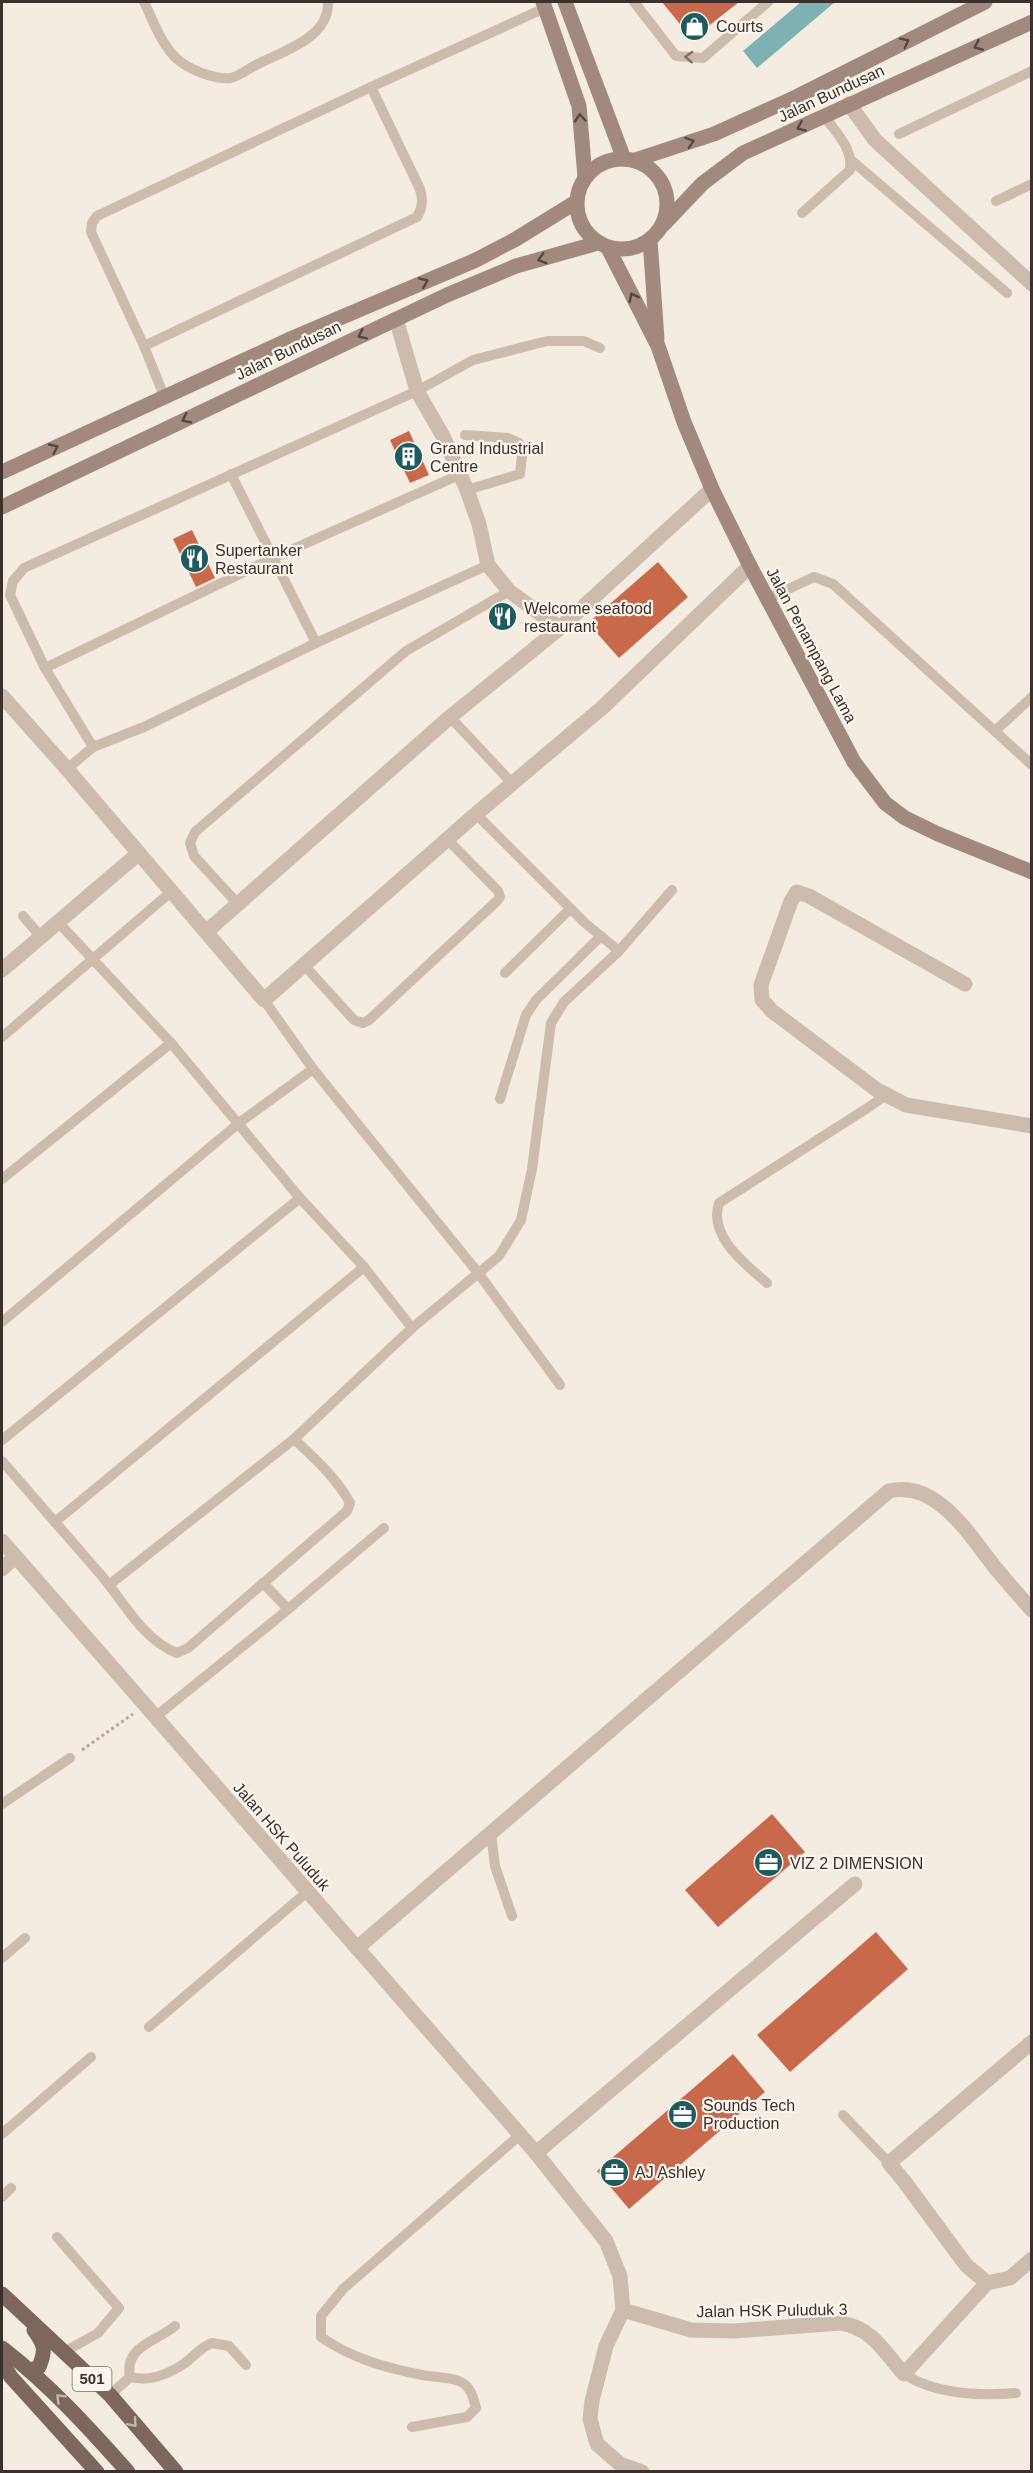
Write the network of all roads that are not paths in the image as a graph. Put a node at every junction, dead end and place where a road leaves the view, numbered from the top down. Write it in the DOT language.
graph roads {
  1 [pos="144,2"];
  2 [pos="328,2"];
  3 [pos="566,2"];
  4 [pos="634,2"];
  5 [pos="768,2"];
  6 [pos="985,2"];
  7 [pos="544,5"];
  8 [pos="1032,22"];
  9 [pos="1032,71"];
  10 [pos="371,87"];
  11 [pos="849,104"];
  12 [pos="825,117"];
  13 [pos="899,134"];
  14 [pos="629,160"];
  15 [pos="851,160"];
  16 [pos="585,177"];
  17 [pos="1032,184"];
  18 [pos="996,201"];
  19 [pos="576,202"];
  20 [pos="802,213"];
  21 [pos="663,225"];
  22 [pos="650,240"];
  23 [pos="603,246"];
  24 [pos="1032,284"];
  25 [pos="1007,293"];
  26 [pos="396,318"];
  27 [pos="144,346"];
  28 [pos="658,346"];
  29 [pos="600,348"];
  30 [pos="417,391"];
  31 [pos="164,396"];
  32 [pos="465,435"];
  33 [pos="2,472"];
  34 [pos="231,474"];
  35 [pos="459,475"];
  36 [pos="712,489"];
  37 [pos="467,490"];
  38 [pos="2,507"];
  39 [pos="273,558"];
  40 [pos="488,565"];
  41 [pos="750,566"];
  42 [pos="509,591"];
  43 [pos="767,599"];
  44 [pos="560,628"];
  45 [pos="316,643"];
  46 [pos="45,668"];
  47 [pos="1032,697"];
  48 [pos="2,698"];
  49 [pos="450,717"];
  50 [pos="995,730"];
  51 [pos="93,747"];
  52 [pos="1032,765"];
  53 [pos="67,769"];
  54 [pos="512,783"];
  55 [pos="476,814"];
  56 [pos="447,839"];
  57 [pos="139,853"];
  58 [pos="1032,872"];
  59 [pos="672,890"];
  60 [pos="172,891"];
  61 [pos="237,903"];
  62 [pos="570,909"];
  63 [pos="23,916"];
  64 [pos="58,922"];
  65 [pos="206,932"];
  66 [pos="601,936"];
  67 [pos="41,937"];
  68 [pos="619,951"];
  69 [pos="91,959"];
  70 [pos="304,966"];
  71 [pos="2,970"];
  72 [pos="505,973"];
  73 [pos="965,984"];
  74 [pos="264,1000"];
  75 [pos="2,1037"];
  76 [pos="171,1043"];
  77 [pos="313,1070"];
  78 [pos="886,1095"];
  79 [pos="500,1099"];
  80 [pos="239,1123"];
  81 [pos="1032,1126"];
  82 [pos="2,1179"];
  83 [pos="300,1198"];
  84 [pos="364,1266"];
  85 [pos="479,1274"];
  86 [pos="767,1283"];
  87 [pos="2,1322"];
  88 [pos="412,1328"];
  89 [pos="560,1385"];
  90 [pos="294,1439"];
  91 [pos="2,1440"];
  92 [pos="2,1461"];
  93 [pos="55,1522"];
  94 [pos="384,1528"];
  95 [pos="2,1541"];
  96 [pos="15,1557"];
  97 [pos="2,1569"];
  98 [pos="263,1583"];
  99 [pos="109,1585"];
  100 [pos="288,1609"];
  101 [pos="1032,1610"];
  102 [pos="149,1712"];
  103 [pos="70,1758"];
  104 [pos="2,1804"];
  105 [pos="491,1834"];
  106 [pos="855,1884"];
  107 [pos="307,1892"];
  108 [pos="512,1916"];
  109 [pos="25,1938"];
  110 [pos="357,1948"];
  111 [pos="2,1958"];
  112 [pos="150,2026"];
  113 [pos="1032,2042"];
  114 [pos="91,2057"];
  115 [pos="843,2115"];
  116 [pos="2,2134"];
  117 [pos="520,2135"];
  118 [pos="536,2153"];
  119 [pos="889,2163"];
  120 [pos="11,2188"];
  121 [pos="2,2197"];
  122 [pos="57,2236"];
  123 [pos="1032,2259"];
  124 [pos="987,2283"];
  125 [pos="2,2294"];
  126 [pos="623,2310"];
  127 [pos="22,2313"];
  128 [pos="175,2326"];
  129 [pos="2,2348"];
  130 [pos="64,2352"];
  131 [pos="2,2361"];
  132 [pos="246,2365"];
  133 [pos="31,2370"];
  134 [pos="904,2374"];
  135 [pos="130,2377"];
  136 [pos="1016,2393"];
  137 [pos="110,2396"];
  138 [pos="412,2427"];
  139 [pos="97,2472"];
  140 [pos="128,2472"];
  141 [pos="176,2472"];
  142 [pos="642,2472"];
  1 -- 2 [label="lane"];
  3 -- 14 [label="main road"];
  5 -- 4 [label="lane, one-way"];
  14 -- 6 [label="main road, Jalan Bundusan, one-way"];
  7 -- 10 [label="lane"];
  16 -- 7 [label="main road, one-way"];
  8 -- 11 [label="main road, Jalan Bundusan, one-way"];
  9 -- 13 [label="lane"];
  10 -- 27 [label="lane"];
  10 -- 27 [label="lane"];
  11 -- 12 [label="main road, Jalan Bundusan"];
  11 -- 24 [label="street"];
  12 -- 15 [label="lane"];
  12 -- 21 [label="main road, Jalan Bundusan, one-way"];
  14 -- 16 [label="main road"];
  14 -- 21 [label="main road"];
  15 -- 20 [label="lane"];
  15 -- 25 [label="lane"];
  16 -- 19 [label="main road"];
  17 -- 18 [label="lane"];
  19 -- 23 [label="main road"];
  31 -- 19 [label="main road, Jalan Bundusan, one-way"];
  21 -- 22 [label="main road"];
  22 -- 23 [label="main road"];
  22 -- 28 [label="main road, Jalan Penampang Lama"];
  23 -- 26 [label="main road, Jalan Bundusan, one-way"];
  28 -- 23 [label="main road, Jalan Penampang Lama, one-way"];
  26 -- 30 [label="street"];
  26 -- 38 [label="main road, Jalan Bundusan, one-way"];
  27 -- 31 [label="lane"];
  28 -- 36 [label="main road, Jalan Penampang Lama"];
  29 -- 30 [label="lane"];
  30 -- 34 [label="lane"];
  30 -- 35 [label="street"];
  33 -- 31 [label="main road, Jalan Bundusan, one-way"];
  32 -- 37 [label="lane"];
  34 -- 39 [label="lane"];
  34 -- 46 [label="lane"];
  35 -- 37 [label="street"];
  35 -- 39 [label="lane"];
  36 -- 41 [label="main road, Jalan Penampang Lama"];
  36 -- 44 [label="street"];
  37 -- 40 [label="street"];
  39 -- 45 [label="lane"];
  39 -- 46 [label="lane"];
  40 -- 42 [label="street"];
  40 -- 45 [label="lane"];
  41 -- 43 [label="main road, Jalan Penampang Lama"];
  41 -- 54 [label="street"];
  42 -- 44 [label="street"];
  42 -- 61 [label="lane"];
  43 -- 50 [label="lane"];
  43 -- 58 [label="main road, Jalan Penampang Lama"];
  44 -- 49 [label="street"];
  45 -- 51 [label="lane"];
  46 -- 51 [label="lane"];
  47 -- 50 [label="lane"];
  48 -- 53 [label="street"];
  49 -- 54 [label="lane"];
  49 -- 61 [label="street"];
  50 -- 52 [label="lane"];
  51 -- 53 [label="lane"];
  53 -- 57 [label="street"];
  54 -- 55 [label="street"];
  55 -- 56 [label="street"];
  55 -- 62 [label="lane"];
  56 -- 70 [label="street"];
  56 -- 70 [label="lane"];
  57 -- 60 [label="street"];
  57 -- 64 [label="street"];
  59 -- 68 [label="lane"];
  60 -- 65 [label="street"];
  60 -- 69 [label="lane"];
  61 -- 65 [label="street"];
  62 -- 66 [label="lane"];
  62 -- 72 [label="lane"];
  63 -- 67 [label="lane"];
  64 -- 67 [label="street"];
  64 -- 69 [label="lane"];
  65 -- 74 [label="street"];
  66 -- 68 [label="lane"];
  66 -- 79 [label="lane"];
  67 -- 71 [label="street"];
  68 -- 85 [label="lane"];
  69 -- 75 [label="lane"];
  69 -- 76 [label="lane"];
  70 -- 74 [label="street"];
  73 -- 78 [label="street"];
  74 -- 77 [label="lane"];
  76 -- 80 [label="lane"];
  76 -- 82 [label="lane"];
  77 -- 80 [label="lane"];
  77 -- 85 [label="lane"];
  78 -- 81 [label="street"];
  78 -- 86 [label="lane"];
  80 -- 83 [label="lane"];
  80 -- 87 [label="lane"];
  83 -- 84 [label="lane"];
  83 -- 91 [label="lane"];
  84 -- 88 [label="lane"];
  84 -- 93 [label="lane"];
  85 -- 88 [label="lane"];
  85 -- 89 [label="lane"];
  88 -- 90 [label="lane"];
  90 -- 98 [label="lane"];
  90 -- 99 [label="lane"];
  92 -- 93 [label="lane"];
  93 -- 99 [label="lane"];
  94 -- 100 [label="lane"];
  95 -- 96 [label="street, Jalan HSK Puluduk"];
  96 -- 97 [label="street"];
  96 -- 102 [label="street, Jalan HSK Puluduk"];
  98 -- 99 [label="lane"];
  98 -- 100 [label="lane"];
  100 -- 102 [label="lane"];
  101 -- 105 [label="street"];
  102 -- 107 [label="street, Jalan HSK Puluduk"];
  103 -- 104 [label="lane"];
  105 -- 108 [label="lane"];
  105 -- 110 [label="street"];
  106 -- 118 [label="street"];
  107 -- 110 [label="street, Jalan HSK Puluduk"];
  107 -- 112 [label="lane"];
  109 -- 111 [label="lane"];
  110 -- 117 [label="street, Jalan HSK Puluduk"];
  113 -- 119 [label="street"];
  114 -- 116 [label="lane"];
  115 -- 119 [label="lane"];
  117 -- 118 [label="street, Jalan HSK Puluduk"];
  117 -- 138 [label="lane"];
  118 -- 126 [label="street, Jalan HSK Puluduk"];
  119 -- 124 [label="street"];
  120 -- 121 [label="lane"];
  122 -- 130 [label="lane"];
  123 -- 124 [label="street"];
  124 -- 134 [label="street"];
  125 -- 127 [label="main road, 501"];
  126 -- 134 [label="street, Jalan HSK Puluduk 3"];
  126 -- 142 [label="street"];
  127 -- 130 [label="main road, 501"];
  127 -- 133 [label="main road"];
  128 -- 135 [label="lane"];
  129 -- 133 [label="main road, 501"];
  130 -- 137 [label="main road, 501"];
  131 -- 139 [label="main road"];
  132 -- 135 [label="lane"];
  140 -- 133 [label="main road, 501, one-way"];
  134 -- 136 [label="lane"];
  135 -- 137 [label="lane"];
  137 -- 141 [label="main road, 501, one-way"];
}
